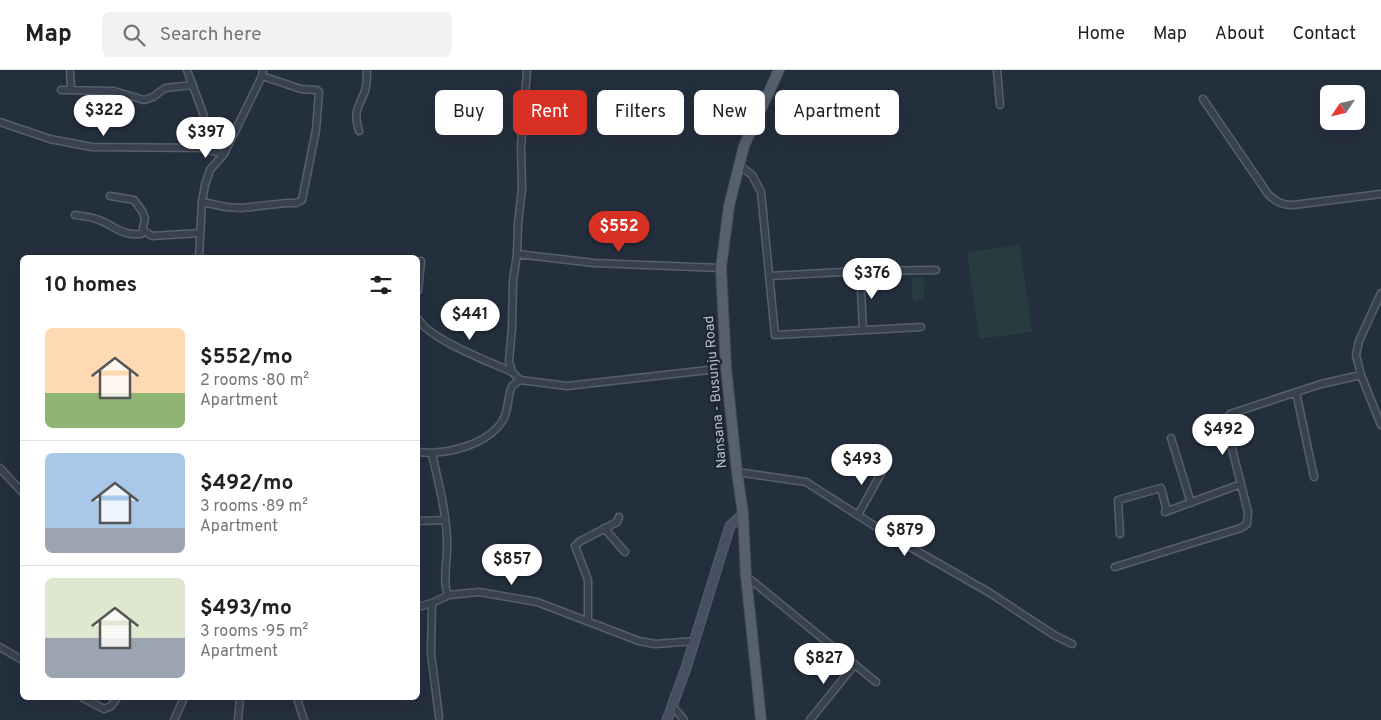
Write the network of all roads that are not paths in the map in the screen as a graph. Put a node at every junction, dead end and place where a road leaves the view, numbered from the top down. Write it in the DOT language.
graph roads {
  1 [pos="70,70"];
  2 [pos="187,70"];
  3 [pos="367,70"];
  4 [pos="527,70"];
  5 [pos="779,70"];
  6 [pos="997,70"];
  7 [pos="263,73"];
  8 [pos="193,85"];
  9 [pos="71,89"];
  10 [pos="61,90"];
  11 [pos="1203,99"];
  12 [pos="1000,105"];
  13 [pos="0,122"];
  14 [pos="358,131"];
  15 [pos="207,148"];
  16 [pos="224,154"];
  17 [pos="739,165"];
  18 [pos="1381,194"];
  19 [pos="110,196"];
  20 [pos="202,202"];
  21 [pos="75,214"];
  22 [pos="144,231"];
  23 [pos="200,233"];
  24 [pos="517,254"];
  25 [pos="199,255"];
  26 [pos="421,261"];
  27 [pos="721,268"];
  28 [pos="936,270"];
  29 [pos="420,271"];
  30 [pos="860,271"];
  31 [pos="770,276"];
  32 [pos="1381,294"];
  33 [pos="420,322"];
  34 [pos="920,327"];
  35 [pos="863,330"];
  36 [pos="726,368"];
  37 [pos="512,372"];
  38 [pos="1361,375"];
  39 [pos="520,380"];
  40 [pos="1296,392"];
  41 [pos="1381,425"];
  42 [pos="1172,438"];
  43 [pos="420,452"];
  44 [pos="432,454"];
  45 [pos="884,466"];
  46 [pos="0,468"];
  47 [pos="737,472"];
  48 [pos="1314,477"];
  49 [pos="1241,484"];
  50 [pos="20,490"];
  51 [pos="1191,502"];
  52 [pos="743,514"];
  53 [pos="858,516"];
  54 [pos="619,517"];
  55 [pos="420,520"];
  56 [pos="445,520"];
  57 [pos="604,528"];
  58 [pos="1120,534"];
  59 [pos="625,552"];
  60 [pos="1115,567"];
  61 [pos="746,576"];
  62 [pos="449,595"];
  63 [pos="432,603"];
  64 [pos="420,606"];
  65 [pos="588,620"];
  66 [pos="694,640"];
  67 [pos="1072,644"];
  68 [pos="0,647"];
  69 [pos="20,659"];
  70 [pos="855,664"];
  71 [pos="876,682"];
  72 [pos="87,700"];
  73 [pos="116,700"];
  74 [pos="183,700"];
  75 [pos="240,700"];
  76 [pos="298,700"];
  77 [pos="673,707"];
  78 [pos="439,717"];
  79 [pos="174,720"];
  80 [pos="238,720"];
  81 [pos="304,720"];
  82 [pos="667,720"];
  83 [pos="684,720"];
  84 [pos="761,720"];
  85 [pos="810,720"];
  1 -- 9 [label="street"];
  2 -- 8 [label="street"];
  3 -- 14 [label="street"];
  4 -- 24 [label="street"];
  5 -- 17 [label="main road, Nansana - Busunju Road"];
  6 -- 12 [label="street"];
  7 -- 16 [label="street"];
  7 -- 20 [label="street"];
  8 -- 9 [label="street"];
  8 -- 15 [label="street"];
  9 -- 10 [label="street"];
  11 -- 18 [label="street"];
  13 -- 15 [label="street"];
  15 -- 16 [label="street"];
  16 -- 20 [label="street"];
  17 -- 27 [label="main road, Nansana - Busunju Road"];
  17 -- 31 [label="street"];
  19 -- 22 [label="street"];
  20 -- 23 [label="street"];
  21 -- 22 [label="street"];
  22 -- 23 [label="street"];
  23 -- 25 [label="street"];
  24 -- 27 [label="street"];
  24 -- 37 [label="street"];
  26 -- 29 [label="street"];
  27 -- 36 [label="main road, Nansana - Busunju Road"];
  28 -- 30 [label="street"];
  30 -- 31 [label="street"];
  30 -- 35 [label="street"];
  31 -- 35 [label="street"];
  32 -- 38 [label="street"];
  33 -- 37 [label="street"];
  34 -- 35 [label="street"];
  36 -- 39 [label="street"];
  36 -- 47 [label="main road, Nansana - Busunju Road"];
  37 -- 39 [label="street"];
  38 -- 40 [label="street"];
  38 -- 41 [label="street"];
  39 -- 44 [label="street"];
  40 -- 48 [label="street"];
  40 -- 49 [label="street"];
  42 -- 51 [label="street"];
  43 -- 44 [label="street"];
  44 -- 56 [label="street"];
  45 -- 53 [label="street"];
  46 -- 50 [label="street"];
  47 -- 52 [label="main road, Nansana - Busunju Road"];
  47 -- 53 [label="street"];
  49 -- 51 [label="street"];
  49 -- 60 [label="street"];
  51 -- 58 [label="street"];
  52 -- 61 [label="main road, Nansana - Busunju Road"];
  52 -- 66 [label="street"];
  53 -- 67 [label="street"];
  54 -- 57 [label="street"];
  55 -- 56 [label="street"];
  56 -- 62 [label="street"];
  57 -- 59 [label="street"];
  57 -- 65 [label="street"];
  61 -- 70 [label="street"];
  61 -- 84 [label="main road, Nansana - Busunju Road"];
  62 -- 63 [label="street"];
  62 -- 65 [label="street"];
  63 -- 64 [label="street"];
  63 -- 78 [label="street"];
  65 -- 66 [label="street"];
  66 -- 77 [label="street"];
  68 -- 69 [label="street"];
  70 -- 71 [label="street"];
  70 -- 85 [label="street"];
  72 -- 73 [label="street"];
  74 -- 79 [label="street"];
  75 -- 80 [label="street"];
  76 -- 81 [label="street"];
  77 -- 82 [label="street"];
  77 -- 83 [label="street"];
}
